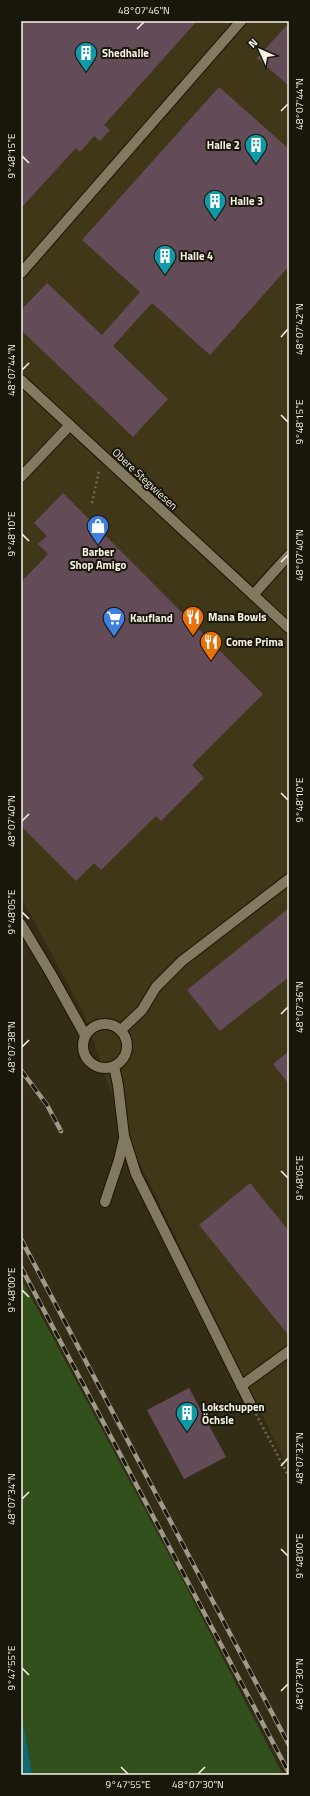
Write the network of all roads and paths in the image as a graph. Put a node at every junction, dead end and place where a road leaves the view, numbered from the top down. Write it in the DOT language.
graph roads {
  1 [pos="241,21"];
  2 [pos="21,273"];
  3 [pos="21,380"];
  4 [pos="70,425"];
  5 [pos="103,456"];
  6 [pos="21,477"];
  7 [pos="92,504"];
  8 [pos="289,555"];
  9 [pos="253,595"];
  10 [pos="289,628"];
  11 [pos="289,879"];
  12 [pos="21,924"];
  13 [pos="121,1030"];
  14 [pos="85,1036"];
  15 [pos="114,1066"];
  16 [pos="124,1136"];
  17 [pos="105,1202"];
  18 [pos="289,1351"];
  19 [pos="241,1386"];
  20 [pos="250,1403"];
  21 [pos="289,1477"];
  1 -- 2 [label="street"];
  3 -- 4 [label="street, Obere Stegwiesen"];
  4 -- 5 [label="street, Obere Stegwiesen"];
  4 -- 6 [label="street"];
  5 -- 7 [label="path"];
  5 -- 9 [label="street, Obere Stegwiesen"];
  8 -- 9 [label="street"];
  9 -- 10 [label="street, Obere Stegwiesen"];
  11 -- 13 [label="street"];
  12 -- 14 [label="street"];
  13 -- 14 [label="street"];
  13 -- 15 [label="street"];
  14 -- 15 [label="street"];
  15 -- 16 [label="street"];
  16 -- 17 [label="street"];
  16 -- 19 [label="street"];
  18 -- 19 [label="street"];
  19 -- 20 [label="street"];
  20 -- 21 [label="path"];
}
